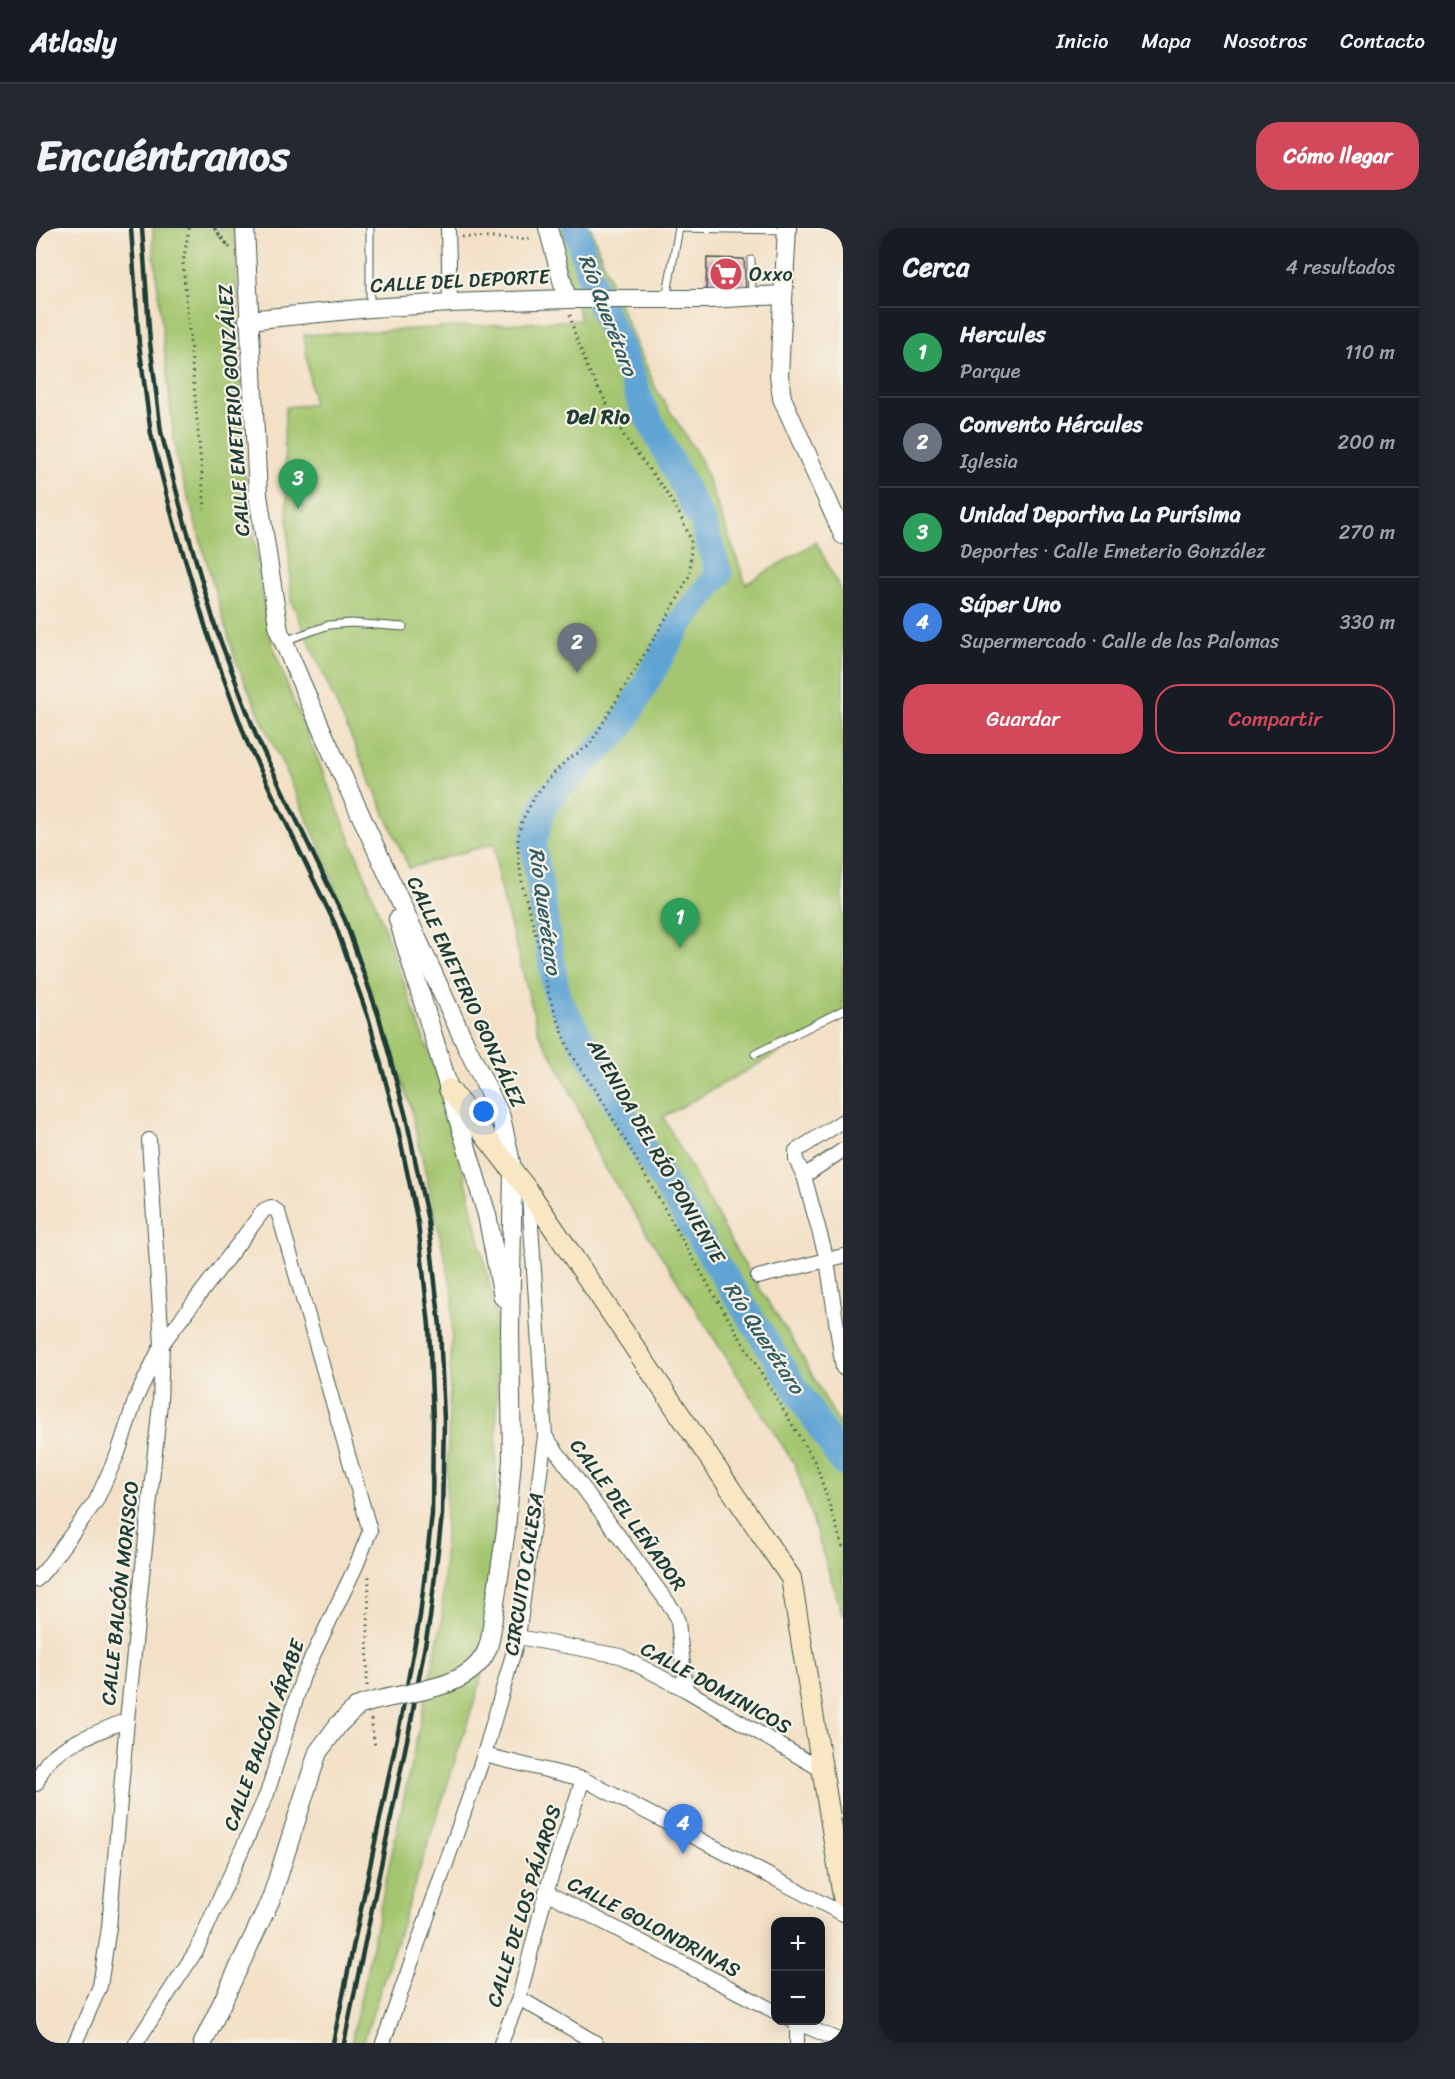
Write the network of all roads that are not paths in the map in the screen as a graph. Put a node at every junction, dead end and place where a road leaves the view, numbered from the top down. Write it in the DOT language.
graph roads {
  1 [pos="245,228"];
  2 [pos="369,228"];
  3 [pos="679,228"];
  4 [pos="756,229"];
  5 [pos="787,229"];
  6 [pos="448,232"];
  7 [pos="550,233"];
  8 [pos="751,260"];
  9 [pos="782,295"];
  10 [pos="752,296"];
  11 [pos="572,299"];
  12 [pos="665,300"];
  13 [pos="450,303"];
  14 [pos="370,308"];
  15 [pos="248,320"];
  16 [pos="843,535"];
  17 [pos="404,627"];
  18 [pos="284,641"];
  19 [pos="378,854"];
  20 [pos="843,1010"];
  21 [pos="465,1043"];
  22 [pos="438,1052"];
  23 [pos="755,1054"];
  24 [pos="448,1089"];
  25 [pos="843,1121"];
  26 [pos="149,1140"];
  27 [pos="843,1150"];
  28 [pos="513,1172"];
  29 [pos="804,1176"];
  30 [pos="529,1192"];
  31 [pos="843,1256"];
  32 [pos="827,1260"];
  33 [pos="758,1277"];
  34 [pos="510,1331"];
  35 [pos="162,1344"];
  36 [pos="843,1368"];
  37 [pos="545,1436"];
  38 [pos="36,1580"];
  39 [pos="518,1637"];
  40 [pos="686,1690"];
  41 [pos="127,1720"];
  42 [pos="484,1755"];
  43 [pos="822,1770"];
  44 [pos="583,1779"];
  45 [pos="36,1784"];
  46 [pos="546,1892"];
  47 [pos="843,1897"];
  48 [pos="843,1914"];
  49 [pos="519,1998"];
  50 [pos="771,2009"];
  51 [pos="794,2025"];
  52 [pos="801,2025"];
  53 [pos="843,2042"];
  54 [pos="75,2043"];
  55 [pos="136,2043"];
  56 [pos="203,2043"];
  57 [pos="383,2043"];
  58 [pos="501,2043"];
  59 [pos="596,2043"];
  60 [pos="797,2043"];
  1 -- 15 [label="street, CALLE EMETERIO GONZÁLEZ"];
  2 -- 14 [label="lane"];
  3 -- 4 [label="lane"];
  3 -- 12 [label="lane"];
  4 -- 5 [label="lane"];
  5 -- 9 [label="street"];
  6 -- 13 [label="street"];
  7 -- 11 [label="street"];
  8 -- 10 [label="lane"];
  9 -- 10 [label="street, CALLE DEL DEPORTE"];
  9 -- 16 [label="street"];
  10 -- 12 [label="street, CALLE DEL DEPORTE"];
  11 -- 12 [label="street, CALLE DEL DEPORTE"];
  11 -- 13 [label="street, CALLE DEL DEPORTE"];
  13 -- 14 [label="street, CALLE DEL DEPORTE"];
  14 -- 15 [label="street, CALLE DEL DEPORTE"];
  15 -- 18 [label="street, CALLE EMETERIO GONZÁLEZ"];
  17 -- 18 [label="lane"];
  18 -- 19 [label="street, CALLE EMETERIO GONZÁLEZ"];
  19 -- 21 [label="street, CALLE EMETERIO GONZÁLEZ"];
  19 -- 22 [label="street, CALLE EMETERIO GONZÁLEZ"];
  20 -- 23 [label="lane"];
  21 -- 22 [label="street"];
  21 -- 28 [label="street, CALLE EMETERIO GONZÁLEZ"];
  22 -- 24 [label="street, CALLE EMETERIO GONZÁLEZ"];
  24 -- 28 [label="main road"];
  24 -- 34 [label="street, CALLE EMETERIO GONZÁLEZ"];
  25 -- 29 [label="street"];
  26 -- 35 [label="street, CALLE BALCÓN MORISCO"];
  27 -- 29 [label="street"];
  28 -- 30 [label="main road"];
  28 -- 34 [label="street, CALLE EMETERIO GONZÁLEZ"];
  29 -- 32 [label="street"];
  30 -- 37 [label="street, CIRCUITO CALESA"];
  30 -- 43 [label="main road"];
  31 -- 32 [label="street"];
  32 -- 33 [label="street"];
  32 -- 36 [label="street"];
  34 -- 56 [label="street, CALLE EMETERIO GONZÁLEZ, bridge"];
  35 -- 38 [label="street"];
  35 -- 41 [label="street, CALLE BALCÓN MORISCO"];
  35 -- 55 [label="street, CALLE BALCÓN ÁRABE"];
  37 -- 39 [label="street, CIRCUITO CALESA"];
  37 -- 40 [label="street, CALLE DEL LEÑADOR"];
  39 -- 40 [label="street, CALLE DOMINICOS"];
  39 -- 42 [label="street, CIRCUITO CALESA"];
  40 -- 43 [label="street, CALLE DOMINICOS"];
  41 -- 45 [label="street"];
  41 -- 54 [label="street, CALLE BALCÓN MORISCO"];
  42 -- 44 [label="street"];
  42 -- 57 [label="street, CIRCUITO CALESA"];
  43 -- 47 [label="main road"];
  44 -- 46 [label="street, CALLE DE LOS PÁJAROS"];
  44 -- 48 [label="street"];
  46 -- 49 [label="street, CALLE DE LOS PÁJAROS"];
  46 -- 50 [label="street, CALLE GOLONDRINAS"];
  49 -- 58 [label="street, CALLE DE LOS PÁJAROS"];
  49 -- 59 [label="street"];
  51 -- 60 [label="street"];
  52 -- 53 [label="street"];
}
